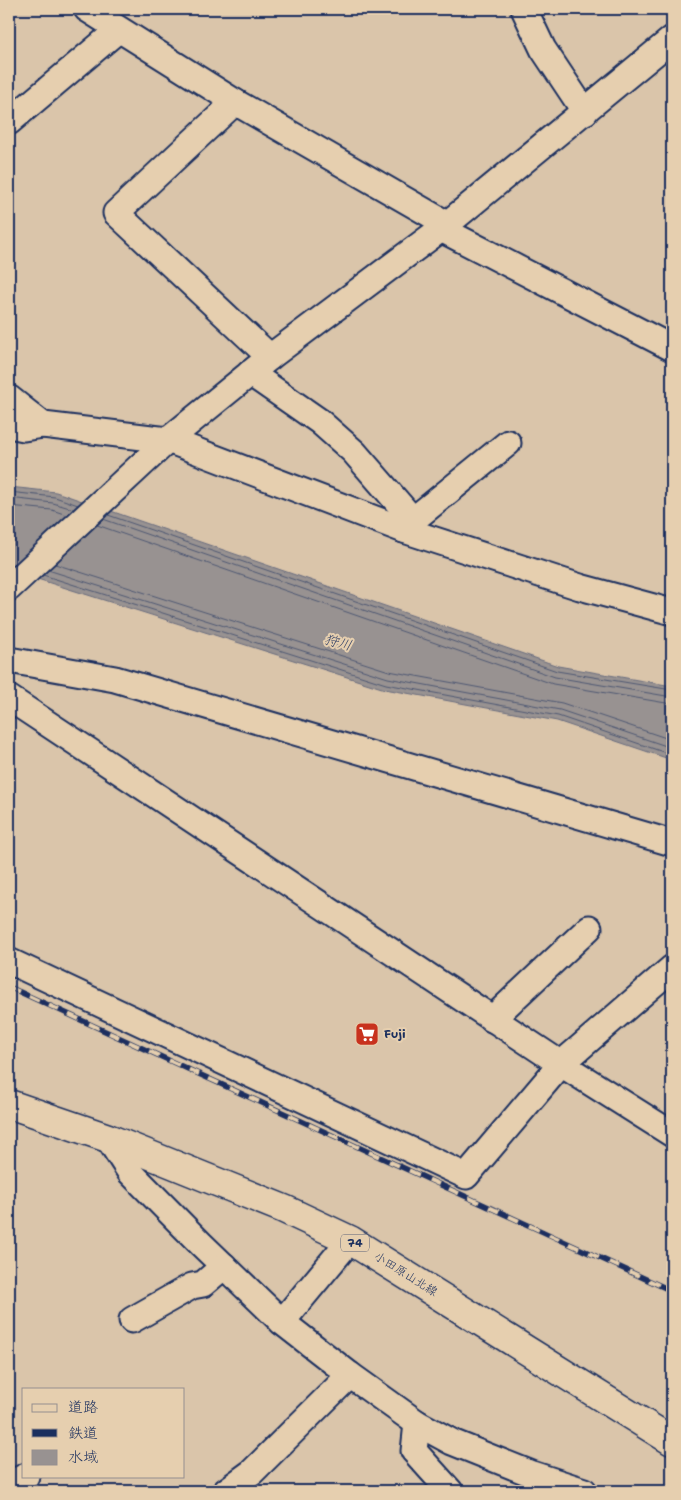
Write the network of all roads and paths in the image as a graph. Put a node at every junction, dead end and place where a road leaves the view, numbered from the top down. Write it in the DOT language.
graph roads {
  1 [pos="87,9"];
  2 [pos="524,9"];
  3 [pos="118,30"];
  4 [pos="672,39"];
  5 [pos="235,102"];
  6 [pos="585,112"];
  7 [pos="9,122"];
  8 [pos="444,227"];
  9 [pos="672,348"];
  10 [pos="270,357"];
  11 [pos="250,373"];
  12 [pos="9,398"];
  13 [pos="9,425"];
  14 [pos="43,425"];
  15 [pos="168,440"];
  16 [pos="508,443"];
  17 [pos="409,525"];
  18 [pos="9,588"];
  19 [pos="672,612"];
  20 [pos="9,660"];
  21 [pos="9,698"];
  22 [pos="672,843"];
  23 [pos="589,928"];
  24 [pos="9,961"];
  25 [pos="672,968"];
  26 [pos="492,1019"];
  27 [pos="561,1064"];
  28 [pos="9,1104"];
  29 [pos="672,1134"];
  30 [pos="108,1138"];
  31 [pos="350,1240"];
  32 [pos="224,1266"];
  33 [pos="132,1320"];
  34 [pos="282,1322"];
  35 [pos="350,1376"];
  36 [pos="417,1423"];
  37 [pos="672,1441"];
  38 [pos="22,1478"];
  39 [pos="9,1484"];
  40 [pos="226,1491"];
  41 [pos="450,1491"];
  42 [pos="584,1491"];
  1 -- 3 [label="street"];
  2 -- 6 [label="street"];
  3 -- 5 [label="street"];
  3 -- 7 [label="street"];
  4 -- 6 [label="street"];
  5 -- 8 [label="street"];
  5 -- 10 [label="street"];
  6 -- 8 [label="street"];
  8 -- 9 [label="street"];
  8 -- 10 [label="street"];
  10 -- 11 [label="street"];
  11 -- 15 [label="street"];
  11 -- 17 [label="street"];
  12 -- 14 [label="street"];
  13 -- 14 [label="street"];
  14 -- 15 [label="street"];
  15 -- 17 [label="street"];
  15 -- 18 [label="street"];
  16 -- 17 [label="street"];
  17 -- 19 [label="street"];
  20 -- 22 [label="street"];
  21 -- 26 [label="street"];
  23 -- 26 [label="street"];
  24 -- 27 [label="street"];
  25 -- 27 [label="street"];
  26 -- 27 [label="street"];
  27 -- 29 [label="street"];
  28 -- 30 [label="main road, 小田原山北線 / 74"];
  30 -- 31 [label="main road, 小田原山北線 / 74"];
  30 -- 32 [label="street"];
  31 -- 34 [label="street"];
  31 -- 37 [label="main road, 小田原山北線 / 74"];
  32 -- 33 [label="street"];
  32 -- 34 [label="street"];
  34 -- 35 [label="street"];
  35 -- 36 [label="street"];
  35 -- 40 [label="street"];
  36 -- 41 [label="street"];
  36 -- 42 [label="street"];
  38 -- 39 [label="street"];
}
